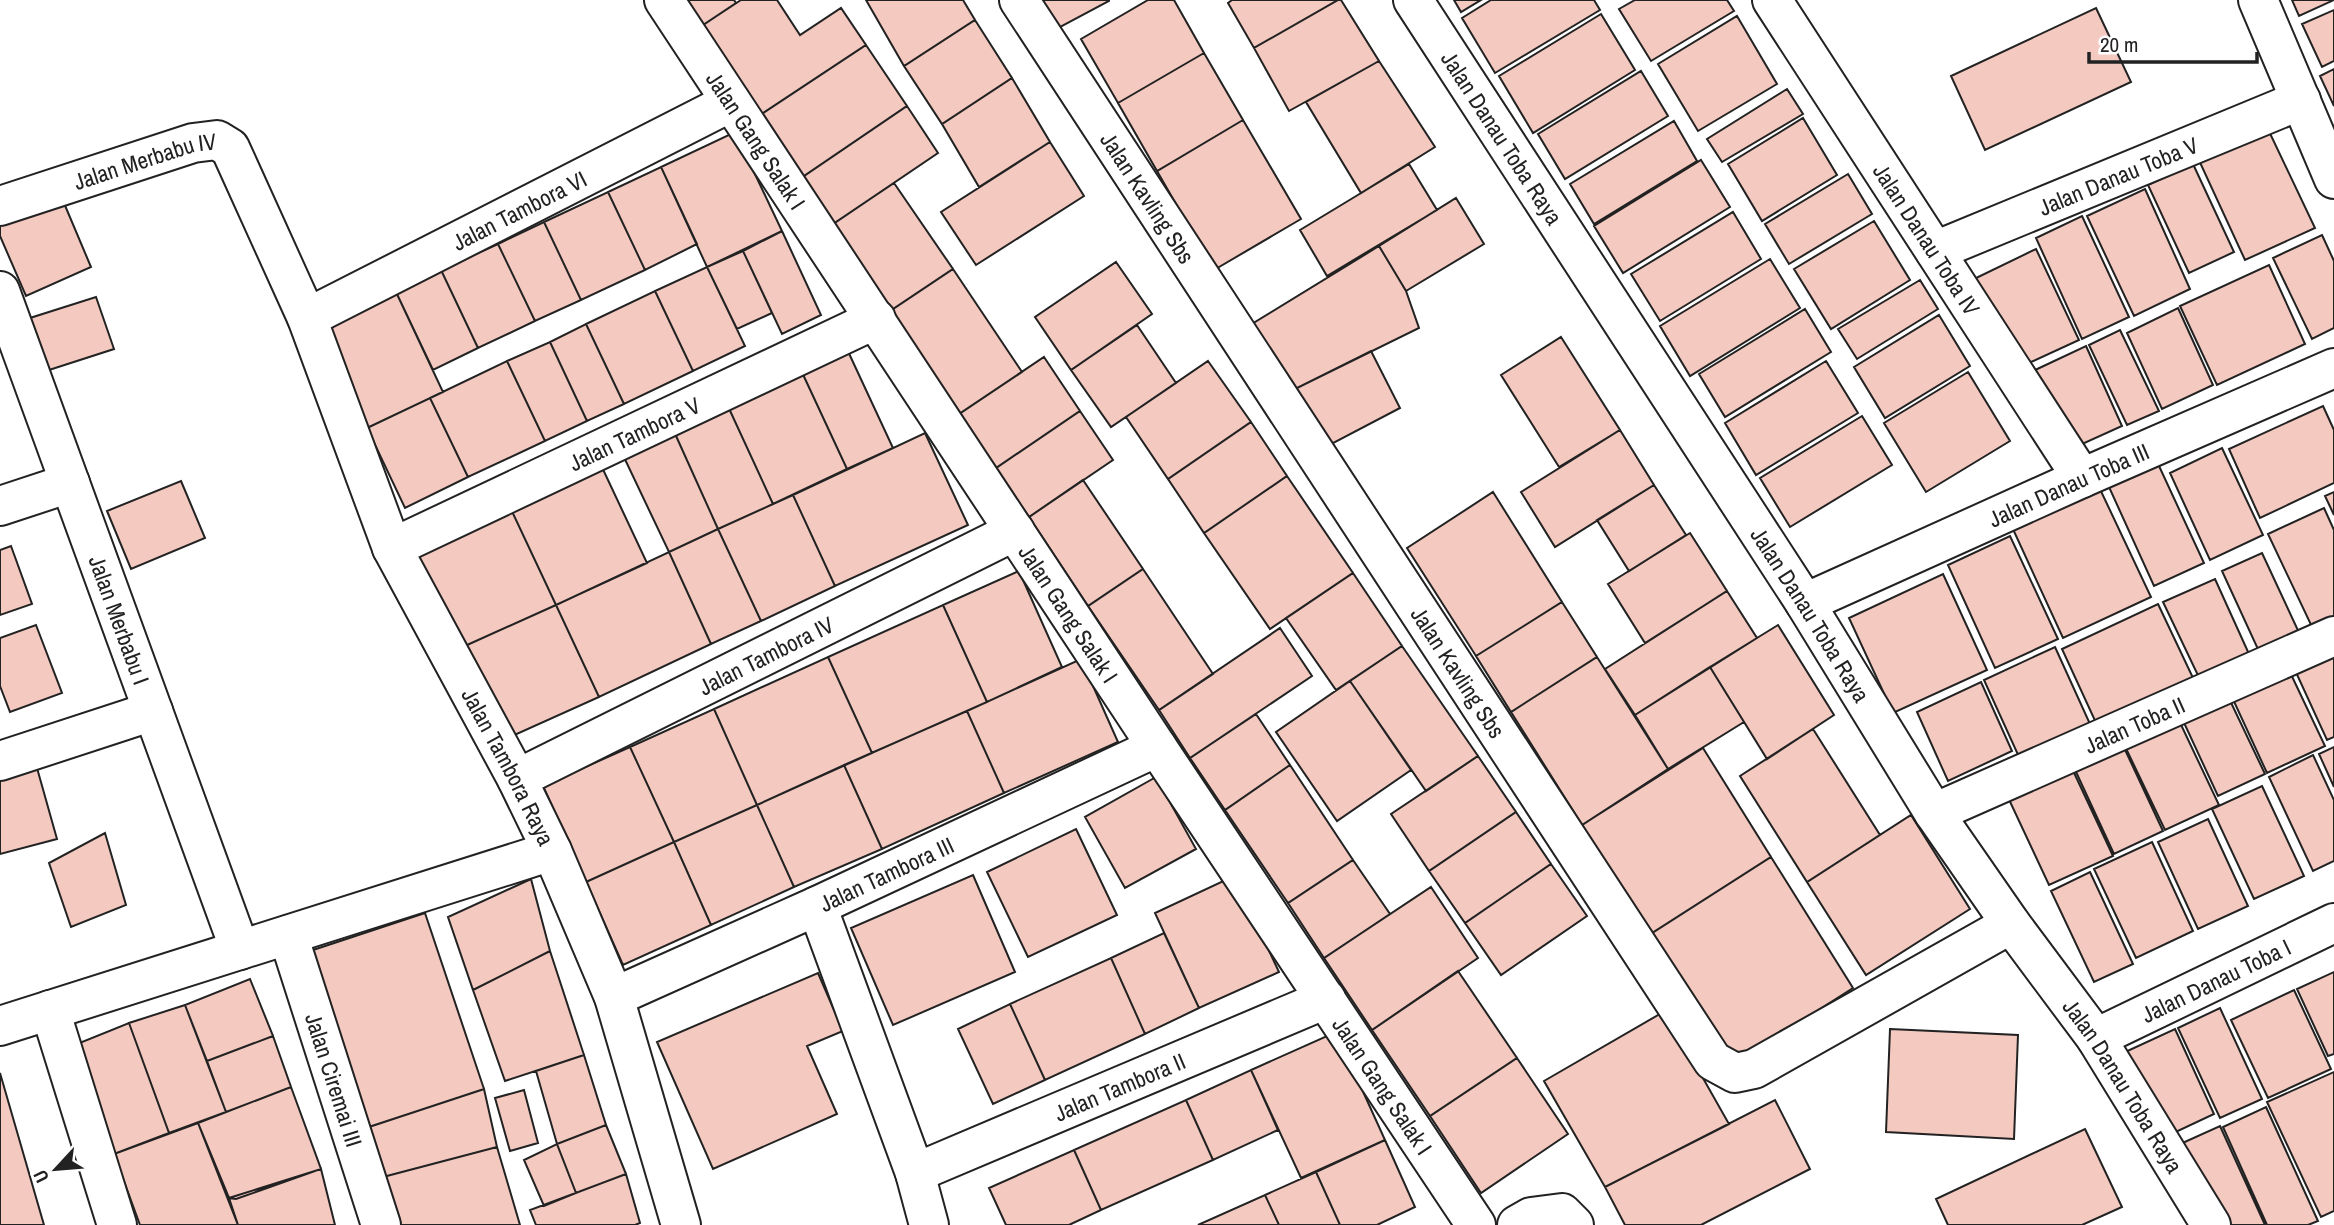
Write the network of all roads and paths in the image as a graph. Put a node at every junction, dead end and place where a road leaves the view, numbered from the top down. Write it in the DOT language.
graph roads {
  1 [pos="664,0"];
  2 [pos="1019,0"];
  3 [pos="1413,0"];
  4 [pos="1772,0"];
  5 [pos="2258,0"];
  6 [pos="2301,100"];
  7 [pos="732,102"];
  8 [pos="2334,179"];
  9 [pos="0,206"];
  10 [pos="1935,251"];
  11 [pos="0,290"];
  12 [pos="307,318"];
  13 [pos="876,319"];
  14 [pos="2334,368"];
  15 [pos="2081,478"];
  16 [pos="70,484"];
  17 [pos="0,506"];
  18 [pos="1015,531"];
  19 [pos="392,548"];
  20 [pos="1805,603"];
  21 [pos="2334,636"];
  22 [pos="153,711"];
  23 [pos="1157,747"];
  24 [pos="0,761"];
  25 [pos="517,779"];
  26 [pos="1934,813"];
  27 [pos="552,851"];
  28 [pos="817,906"];
  29 [pos="2334,923"];
  30 [pos="2011,924"];
  31 [pos="288,935"];
  32 [pos="240,950"];
  33 [pos="614,997"];
  34 [pos="1326,999"];
  35 [pos="50,1010"];
  36 [pos="0,1026"];
  37 [pos="2096,1038"];
  38 [pos="915,1173"];
  39 [pos="117,1225"];
  40 [pos="381,1225"];
  41 [pos="681,1225"];
  42 [pos="929,1225"];
  43 [pos="1476,1225"];
  44 [pos="1517,1225"];
  45 [pos="1574,1225"];
  46 [pos="2211,1225"];
  1 -- 7 [label="street, Jalan Gang Salak I"];
  2 -- 30 [label="street, Jalan Kavling Sbs"];
  3 -- 20 [label="street, Jalan Danau Toba Raya"];
  4 -- 10 [label="street, Jalan Danau Toba IV"];
  5 -- 6 [label="street"];
  6 -- 8 [label="street"];
  6 -- 10 [label="street, Jalan Danau Toba V"];
  7 -- 12 [label="street, Jalan Tambora VI"];
  7 -- 13 [label="street, Jalan Gang Salak I"];
  9 -- 12 [label="street, Jalan Merbabu IV"];
  10 -- 15 [label="street, Jalan Danau Toba IV"];
  11 -- 16 [label="street, Jalan Merbabu I"];
  12 -- 19 [label="street, Jalan Tambora Raya"];
  13 -- 18 [label="street, Jalan Gang Salak I"];
  13 -- 19 [label="street, Jalan Tambora V"];
  14 -- 15 [label="street, Jalan Danau Toba III"];
  15 -- 20 [label="street, Jalan Danau Toba III"];
  16 -- 17 [label="street"];
  16 -- 22 [label="street, Jalan Merbabu I"];
  18 -- 23 [label="street, Jalan Gang Salak I"];
  18 -- 25 [label="street, Jalan Tambora IV"];
  19 -- 25 [label="street, Jalan Tambora Raya"];
  20 -- 26 [label="street, Jalan Danau Toba Raya"];
  21 -- 26 [label="street, Jalan Toba II"];
  22 -- 24 [label="street"];
  22 -- 32 [label="street, Jalan Merbabu I"];
  23 -- 28 [label="street, Jalan Tambora III"];
  23 -- 34 [label="street, Jalan Gang Salak I"];
  25 -- 27 [label="street, Jalan Tambora Raya"];
  26 -- 30 [label="street, Jalan Danau Toba Raya"];
  27 -- 31 [label="street"];
  27 -- 33 [label="street, Jalan Tambora Raya"];
  28 -- 33 [label="street, Jalan Tambora III"];
  28 -- 38 [label="street"];
  29 -- 37 [label="street, Jalan Danau Toba I"];
  30 -- 37 [label="street, Jalan Danau Toba Raya"];
  31 -- 32 [label="street"];
  31 -- 40 [label="street, Jalan Ciremai III"];
  32 -- 35 [label="street"];
  33 -- 41 [label="street, Jalan Tambora Raya"];
  34 -- 38 [label="street, Jalan Tambora II"];
  34 -- 43 [label="street, Jalan Gang Salak I"];
  35 -- 36 [label="street"];
  35 -- 39 [label="street"];
  37 -- 46 [label="street, Jalan Danau Toba Raya"];
  38 -- 42 [label="street"];
  44 -- 45 [label="street"];
}
